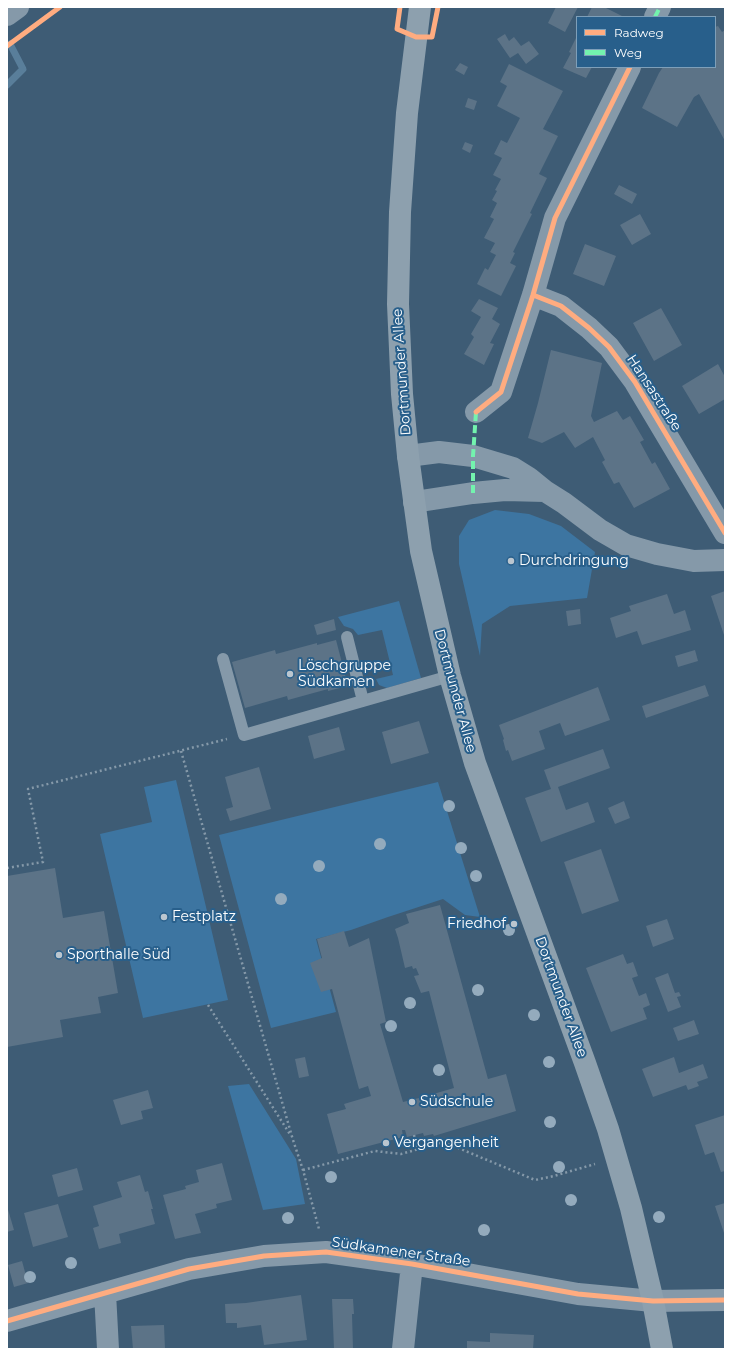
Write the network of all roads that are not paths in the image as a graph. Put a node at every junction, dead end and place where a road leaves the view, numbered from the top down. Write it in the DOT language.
graph roads {
  1 [pos="18,7"];
  2 [pos="420,7"];
  3 [pos="7,14"];
  4 [pos="630,68"];
  5 [pos="533,295"];
  6 [pos="476,412"];
  7 [pos="408,456"];
  8 [pos="545,491"];
  9 [pos="414,502"];
  10 [pos="725,533"];
  11 [pos="725,560"];
  12 [pos="347,637"];
  13 [pos="223,659"];
  14 [pos="450,676"];
  15 [pos="363,701"];
  16 [pos="412,1264"];
  17 [pos="105,1293"];
  18 [pos="725,1300"];
  19 [pos="653,1301"];
  20 [pos="7,1322"];
  21 [pos="108,1349"];
  22 [pos="403,1349"];
  23 [pos="662,1349"];
  1 -- 3 [label="street"];
  2 -- 7 [label="main road, Dortmunder Allee"];
  4 -- 5 [label="street"];
  5 -- 6 [label="street"];
  5 -- 10 [label="street, Hansastraße"];
  7 -- 8 [label="street"];
  7 -- 9 [label="main road, Dortmunder Allee"];
  8 -- 9 [label="street"];
  8 -- 11 [label="street"];
  9 -- 14 [label="main road, Dortmunder Allee"];
  12 -- 15 [label="lane"];
  13 -- 15 [label="lane"];
  14 -- 15 [label="lane"];
  14 -- 19 [label="main road, Dortmunder Allee"];
  16 -- 17 [label="street, Südkamener Straße"];
  16 -- 19 [label="street, Südkamener Straße"];
  16 -- 22 [label="street"];
  17 -- 20 [label="street, Südkamener Straße"];
  17 -- 21 [label="street"];
  18 -- 19 [label="street, Südkamener Straße"];
  19 -- 23 [label="main road, Dortmunder Allee"];
}
